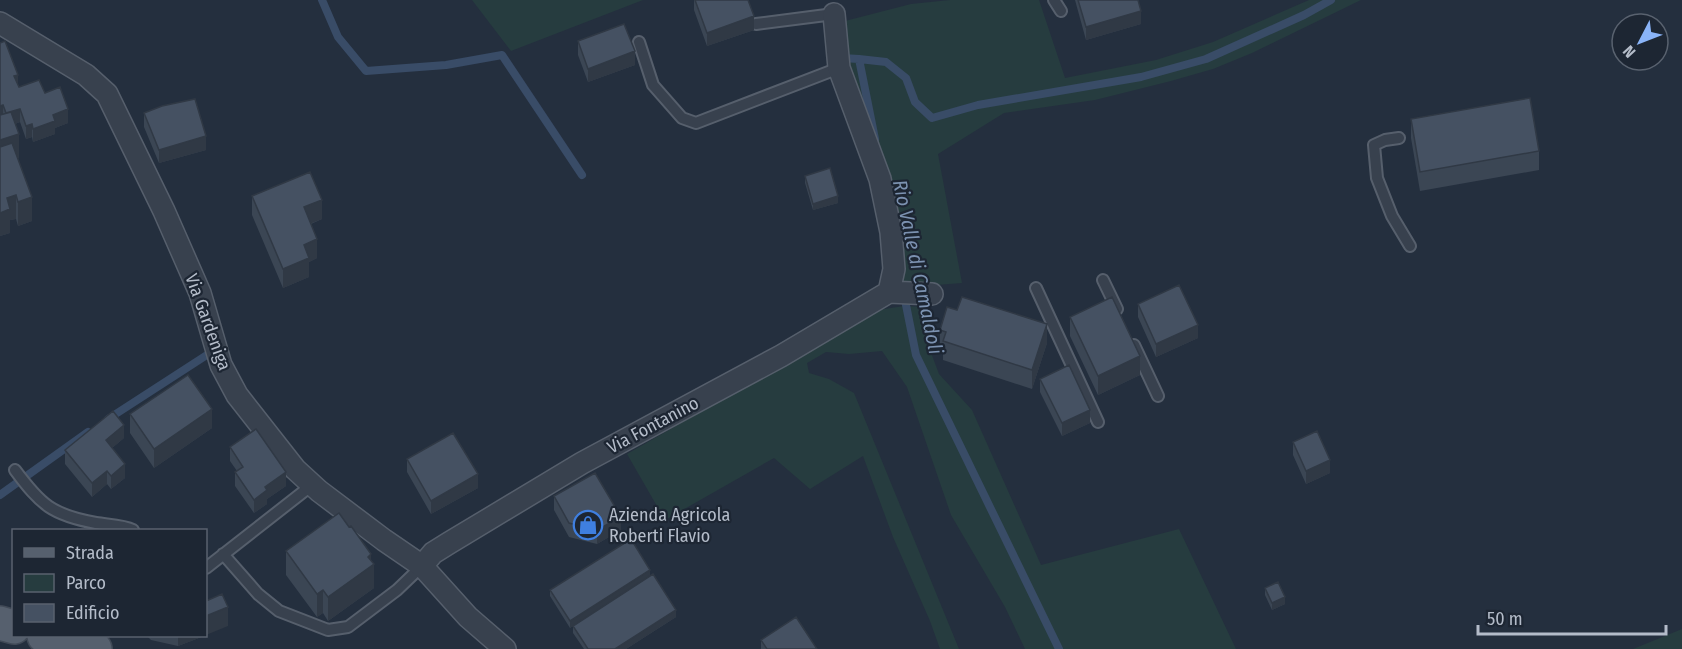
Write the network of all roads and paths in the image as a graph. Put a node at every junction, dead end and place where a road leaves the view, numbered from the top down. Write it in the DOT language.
graph roads {
  1 [pos="1054,0"];
  2 [pos="1061,10"];
  3 [pos="834,14"];
  4 [pos="0,23"];
  5 [pos="756,24"];
  6 [pos="639,42"];
  7 [pos="839,68"];
  8 [pos="1399,138"];
  9 [pos="1410,246"];
  10 [pos="1103,280"];
  11 [pos="1036,288"];
  12 [pos="897,292"];
  13 [pos="932,294"];
  14 [pos="1158,396"];
  15 [pos="1098,422"];
  16 [pos="15,470"];
  17 [pos="312,485"];
  18 [pos="124,529"];
  19 [pos="223,554"];
  20 [pos="422,566"];
  21 [pos="207,567"];
  22 [pos="48,637"];
  23 [pos="95,649"];
  24 [pos="505,649"];
  1 -- 2 [label="lane"];
  3 -- 5 [label="lane"];
  3 -- 7 [label="street"];
  4 -- 17 [label="street, Via Gardeniga"];
  6 -- 7 [label="lane"];
  7 -- 12 [label="street"];
  8 -- 9 [label="lane"];
  10 -- 14 [label="lane"];
  11 -- 15 [label="lane"];
  12 -- 13 [label="street"];
  12 -- 20 [label="street, Via Fontanino"];
  16 -- 18 [label="lane"];
  17 -- 19 [label="lane"];
  17 -- 20 [label="street, Via Gardeniga"];
  19 -- 20 [label="lane"];
  19 -- 21 [label="lane"];
  20 -- 24 [label="street, Via Gardeniga"];
  22 -- 23 [label="main road"];
}
